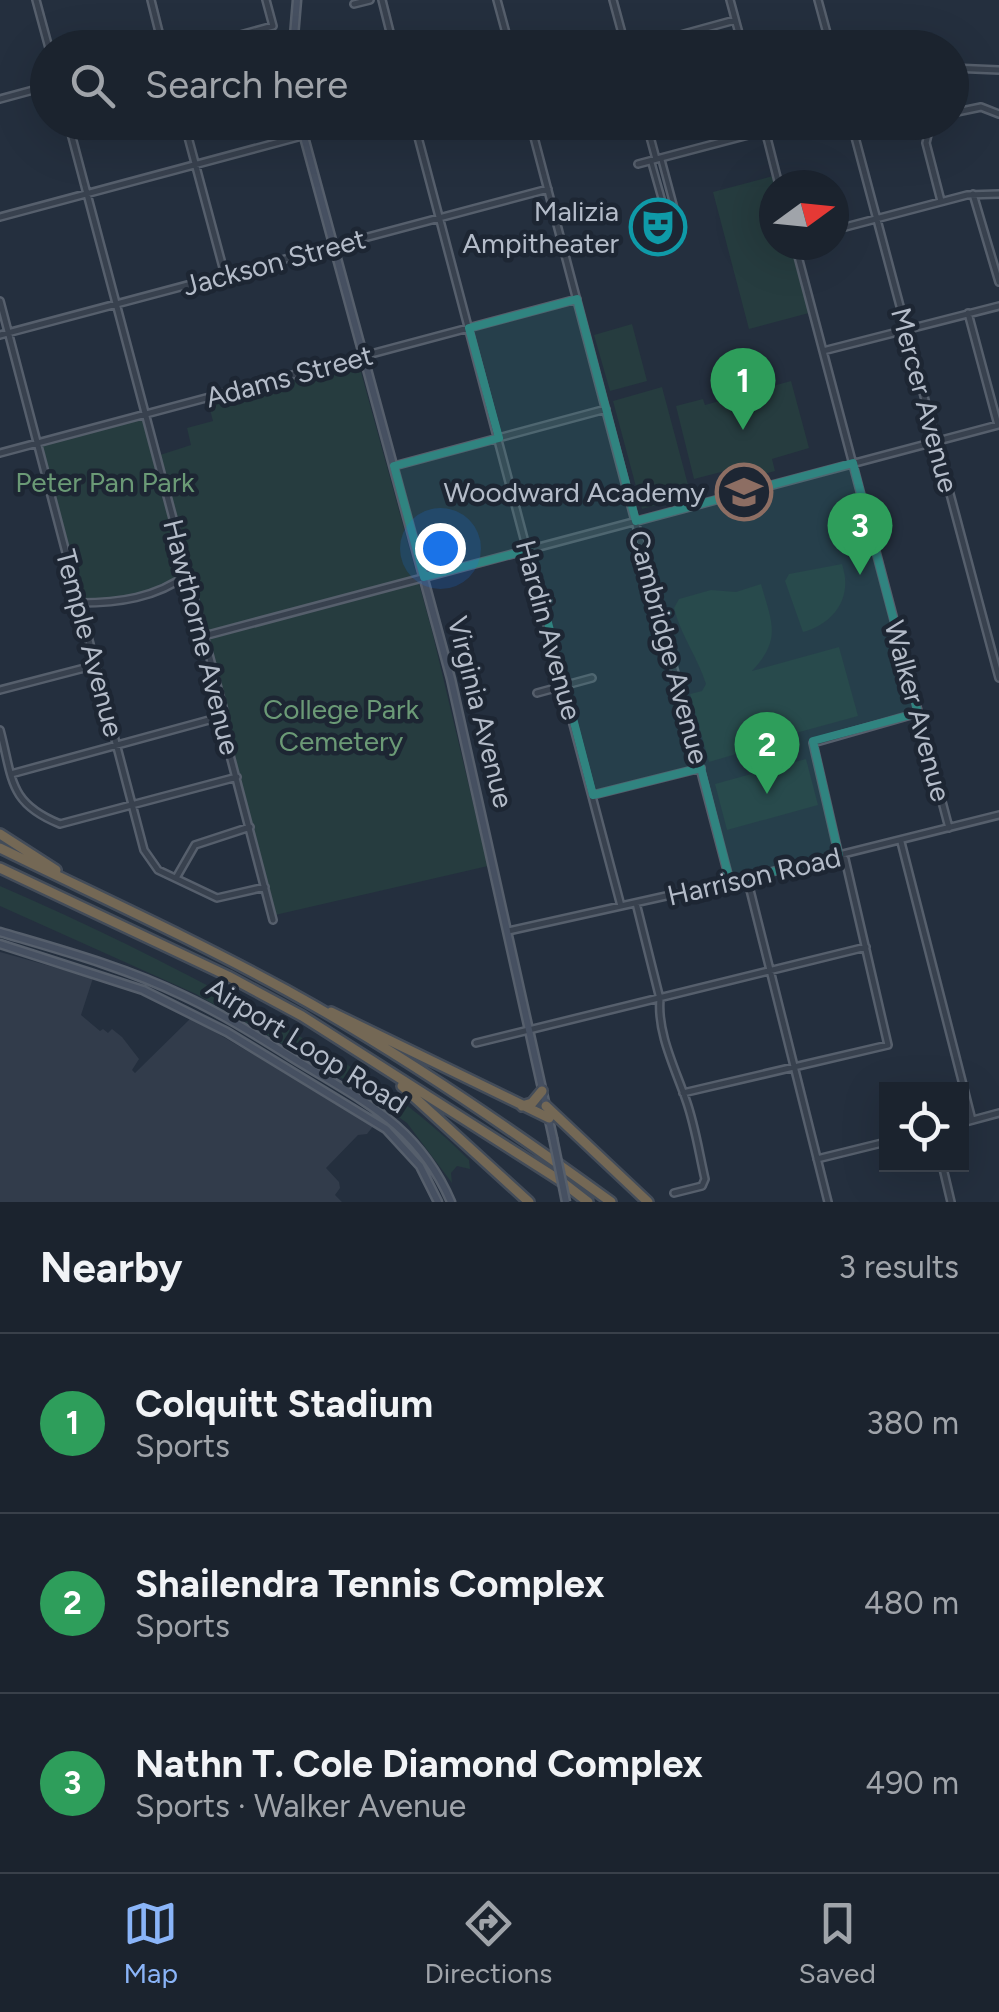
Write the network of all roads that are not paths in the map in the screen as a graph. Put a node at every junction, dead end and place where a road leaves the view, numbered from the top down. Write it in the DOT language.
graph roads {
  1 [pos="36,0"];
  2 [pos="150,0"];
  3 [pos="266,0"];
  4 [pos="297,0"];
  5 [pos="370,0"];
  6 [pos="382,0"];
  7 [pos="497,0"];
  8 [pos="612,0"];
  9 [pos="730,0"];
  10 [pos="818,0"];
  11 [pos="354,4"];
  12 [pos="736,20"];
  13 [pos="44,30"];
  14 [pos="158,30"];
  15 [pos="258,30"];
  16 [pos="294,30"];
  17 [pos="390,30"];
  18 [pos="505,30"];
  19 [pos="623,30"];
  20 [pos="698,30"];
  21 [pos="738,30"];
  22 [pos="826,30"];
  23 [pos="969,69"];
  24 [pos="999,70"];
  25 [pos="30,91"];
  26 [pos="0,99"];
  27 [pos="969,109"];
  28 [pos="999,114"];
  29 [pos="73,140"];
  30 [pos="189,140"];
  31 [pos="289,140"];
  32 [pos="305,140"];
  33 [pos="419,140"];
  34 [pos="535,140"];
  35 [pos="651,140"];
  36 [pos="729,140"];
  37 [pos="766,140"];
  38 [pos="856,140"];
  39 [pos="926,140"];
  40 [pos="656,159"];
  41 [pos="638,164"];
  42 [pos="195,165"];
  43 [pos="775,170"];
  44 [pos="548,189"];
  45 [pos="87,194"];
  46 [pos="973,194"];
  47 [pos="999,194"];
  48 [pos="941,202"];
  49 [pos="0,217"];
  50 [pos="440,218"];
  51 [pos="877,219"];
  52 [pos="849,226"];
  53 [pos="334,246"];
  54 [pos="799,260"];
  55 [pos="224,275"];
  56 [pos="999,282"];
  57 [pos="577,299"];
  58 [pos="0,300"];
  59 [pos="116,304"];
  60 [pos="999,306"];
  61 [pos="968,313"];
  62 [pos="469,328"];
  63 [pos="906,329"];
  64 [pos="8,333"];
  65 [pos="0,335"];
  66 [pos="823,351"];
  67 [pos="364,356"];
  68 [pos="999,396"];
  69 [pos="991,398"];
  70 [pos="606,409"];
  71 [pos="146,414"];
  72 [pos="999,426"];
  73 [pos="499,438"];
  74 [pos="936,441"];
  75 [pos="38,443"];
  76 [pos="0,453"];
  77 [pos="853,464"];
  78 [pos="394,466"];
  79 [pos="636,521"];
  80 [pos="528,550"];
  81 [pos="188,574"];
  82 [pos="424,578"];
  83 [pos="80,603"];
  84 [pos="204,636"];
  85 [pos="96,665"];
  86 [pos="592,678"];
  87 [pos="999,678"];
  88 [pos="564,685"];
  89 [pos="0,690"];
  90 [pos="538,693"];
  91 [pos="918,713"];
  92 [pos="220,717"];
  93 [pos="0,730"];
  94 [pos="117,746"];
  95 [pos="701,768"];
  96 [pos="11,774"];
  97 [pos="237,778"];
  98 [pos="592,795"];
  99 [pos="132,806"];
  100 [pos="999,815"];
  101 [pos="250,828"];
  102 [pos="949,828"];
  103 [pos="0,834"];
  104 [pos="900,842"];
  105 [pos="0,848"];
  106 [pos="839,856"];
  107 [pos="0,868"];
  108 [pos="65,878"];
  109 [pos="176,878"];
  110 [pos="748,878"];
  111 [pos="730,882"];
  112 [pos="266,888"];
  113 [pos="636,903"];
  114 [pos="621,906"];
  115 [pos="273,920"];
  116 [pos="508,931"];
  117 [pos="0,932"];
  118 [pos="0,944"];
  119 [pos="866,947"];
  120 [pos="770,971"];
  121 [pos="660,999"];
  122 [pos="313,1006"];
  123 [pos="302,1016"];
  124 [pos="530,1031"];
  125 [pos="476,1044"];
  126 [pos="794,1066"];
  127 [pos="542,1091"];
  128 [pos="682,1093"];
  129 [pos="522,1106"];
  130 [pos="546,1106"];
  131 [pos="999,1114"];
  132 [pos="548,1118"];
  133 [pos="972,1120"];
  134 [pos="969,1121"];
  135 [pos="573,1130"];
  136 [pos="553,1138"];
  137 [pos="879,1144"];
  138 [pos="817,1159"];
  139 [pos="944,1172"];
  140 [pos="674,1193"];
  141 [pos="438,1202"];
  142 [pos="451,1202"];
  143 [pos="529,1202"];
  144 [pos="566,1202"];
  145 [pos="588,1202"];
  146 [pos="611,1202"];
  147 [pos="648,1202"];
  148 [pos="828,1202"];
  149 [pos="951,1202"];
  1 -- 13 [label="street"];
  2 -- 14 [label="street"];
  3 -- 15 [label="street"];
  4 -- 16 [label="main road"];
  5 -- 11 [label="street"];
  6 -- 17 [label="street"];
  7 -- 18 [label="street"];
  8 -- 19 [label="street"];
  9 -- 12 [label="street"];
  10 -- 22 [label="street"];
  12 -- 20 [label="street"];
  12 -- 21 [label="street"];
  23 -- 24 [label="street"];
  25 -- 26 [label="street"];
  27 -- 28 [label="street"];
  29 -- 45 [label="street, Hawthorne Avenue"];
  30 -- 42 [label="street"];
  31 -- 42 [label="street"];
  32 -- 53 [label="main road, Virginia Avenue"];
  33 -- 50 [label="street, Hardin Avenue"];
  34 -- 44 [label="street, Cambridge Avenue"];
  35 -- 40 [label="street"];
  36 -- 40 [label="street"];
  37 -- 43 [label="street"];
  38 -- 51 [label="street, Mercer Avenue"];
  39 -- 48 [label="street"];
  40 -- 40 [label="street"];
  40 -- 41 [label="street"];
  42 -- 45 [label="street"];
  42 -- 55 [label="street"];
  44 -- 50 [label="street, Jackson Street"];
  44 -- 57 [label="street, Cambridge Avenue"];
  45 -- 49 [label="street"];
  45 -- 59 [label="street, Hawthorne Avenue"];
  46 -- 47 [label="street"];
  46 -- 48 [label="street"];
  46 -- 56 [label="street"];
  48 -- 51 [label="street"];
  50 -- 53 [label="street, Jackson Street"];
  50 -- 62 [label="street, Hardin Avenue"];
  51 -- 52 [label="street"];
  51 -- 63 [label="street, Mercer Avenue"];
  53 -- 55 [label="street, Jackson Street"];
  53 -- 67 [label="main road, Virginia Avenue"];
  54 -- 66 [label="street, Walker Avenue"];
  55 -- 59 [label="street, Jackson Street"];
  57 -- 62 [label="street, Adams Street"];
  57 -- 70 [label="street, Cambridge Avenue"];
  58 -- 64 [label="street, Temple Avenue"];
  59 -- 64 [label="street, Jackson Street"];
  59 -- 71 [label="street, Hawthorne Avenue"];
  60 -- 61 [label="street"];
  61 -- 63 [label="street"];
  61 -- 69 [label="street"];
  62 -- 67 [label="street, Adams Street"];
  62 -- 73 [label="street, Hardin Avenue"];
  63 -- 66 [label="street"];
  63 -- 74 [label="street, Mercer Avenue"];
  64 -- 65 [label="street, Jackson Street"];
  64 -- 75 [label="street, Temple Avenue"];
  66 -- 77 [label="street, Walker Avenue"];
  67 -- 71 [label="street, Adams Street"];
  67 -- 78 [label="main road, Virginia Avenue"];
  68 -- 69 [label="street"];
  69 -- 72 [label="street"];
  70 -- 73 [label="street"];
  70 -- 79 [label="street, Cambridge Avenue"];
  71 -- 75 [label="street, Adams Street"];
  71 -- 81 [label="street, Hawthorne Avenue"];
  72 -- 74 [label="street"];
  73 -- 78 [label="street"];
  73 -- 80 [label="street, Hardin Avenue"];
  74 -- 77 [label="street"];
  74 -- 87 [label="street, Mercer Avenue"];
  75 -- 76 [label="street, Adams Street"];
  75 -- 83 [label="street, Temple Avenue"];
  77 -- 79 [label="street"];
  77 -- 91 [label="street, Walker Avenue"];
  78 -- 82 [label="main road, Virginia Avenue"];
  79 -- 80 [label="street"];
  79 -- 95 [label="street, Cambridge Avenue"];
  80 -- 82 [label="street"];
  80 -- 88 [label="street, Hardin Avenue"];
  81 -- 83 [label="street"];
  81 -- 84 [label="street, Hawthorne Avenue"];
  82 -- 84 [label="street"];
  82 -- 116 [label="main road, Virginia Avenue"];
  83 -- 85 [label="street, Temple Avenue"];
  84 -- 92 [label="street, Hawthorne Avenue"];
  85 -- 89 [label="street"];
  85 -- 94 [label="street, Temple Avenue"];
  86 -- 88 [label="street"];
  88 -- 90 [label="street"];
  88 -- 98 [label="street, Hardin Avenue"];
  91 -- 102 [label="street, Walker Avenue"];
  91 -- 106 [label="street"];
  92 -- 94 [label="street"];
  92 -- 97 [label="street, Hawthorne Avenue"];
  93 -- 96 [label="street"];
  94 -- 96 [label="street"];
  94 -- 99 [label="street, Temple Avenue"];
  95 -- 98 [label="street"];
  95 -- 111 [label="street, Cambridge Avenue"];
  96 -- 99 [label="street"];
  97 -- 99 [label="street"];
  97 -- 101 [label="street, Hawthorne Avenue"];
  98 -- 114 [label="street, Hardin Avenue"];
  99 -- 109 [label="street, Temple Avenue"];
  100 -- 102 [label="street, Harrison Road"];
  101 -- 109 [label="street"];
  101 -- 112 [label="street, Hawthorne Avenue"];
  102 -- 104 [label="street, Harrison Road"];
  103 -- 108 [label="highway"];
  104 -- 106 [label="street, Harrison Road"];
  104 -- 133 [label="street"];
  105 -- 108 [label="highway"];
  106 -- 110 [label="street, Harrison Road"];
  106 -- 119 [label="street"];
  107 -- 123 [label="highway"];
  108 -- 122 [label="highway"];
  109 -- 112 [label="street, Temple Avenue"];
  110 -- 111 [label="street, Harrison Road"];
  110 -- 120 [label="street"];
  111 -- 113 [label="street, Harrison Road"];
  112 -- 115 [label="street, Hawthorne Avenue"];
  113 -- 114 [label="street, Harrison Road"];
  113 -- 121 [label="street"];
  114 -- 116 [label="street, Harrison Road"];
  116 -- 124 [label="main road, Virginia Avenue"];
  117 -- 142 [label="main road, Airport Loop Road"];
  118 -- 141 [label="main road, Airport Loop Road"];
  119 -- 120 [label="street"];
  119 -- 126 [label="street"];
  120 -- 121 [label="street"];
  120 -- 126 [label="street"];
  121 -- 124 [label="street"];
  121 -- 128 [label="street"];
  122 -- 129 [label="highway"];
  122 -- 146 [label="highway"];
  123 -- 143 [label="highway"];
  123 -- 145 [label="highway"];
  124 -- 125 [label="street"];
  124 -- 127 [label="main road, Virginia Avenue"];
  126 -- 128 [label="street"];
  126 -- 138 [label="street"];
  127 -- 129 [label="highway"];
  127 -- 130 [label="main road, Virginia Avenue"];
  128 -- 140 [label="street"];
  129 -- 132 [label="highway"];
  130 -- 132 [label="main road, Virginia Avenue"];
  130 -- 135 [label="highway"];
  131 -- 133 [label="street"];
  132 -- 136 [label="main road, Virginia Avenue"];
  133 -- 134 [label="street"];
  135 -- 136 [label="highway"];
  135 -- 147 [label="highway"];
  136 -- 144 [label="main road, Virginia Avenue, bridge"];
  137 -- 138 [label="street"];
  138 -- 148 [label="street"];
  139 -- 149 [label="street"];
}
